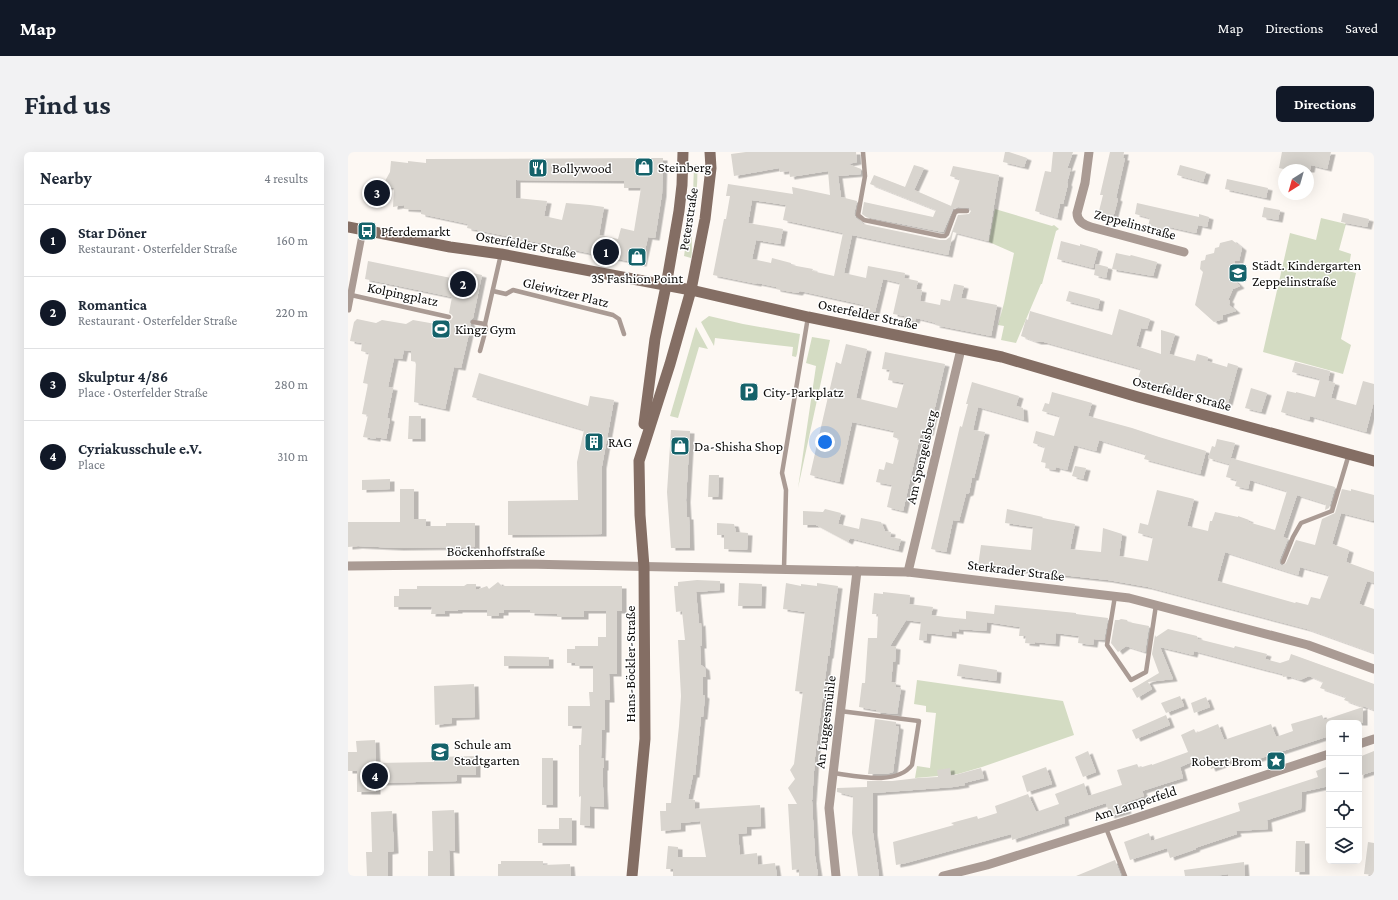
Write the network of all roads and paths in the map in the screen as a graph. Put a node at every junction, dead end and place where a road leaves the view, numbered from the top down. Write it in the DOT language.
graph roads {
  1 [pos="683,152"];
  2 [pos="710,152"];
  3 [pos="862,152"];
  4 [pos="1089,152"];
  5 [pos="967,211"];
  6 [pos="348,227"];
  7 [pos="363,230"];
  8 [pos="1184,252"];
  9 [pos="501,254"];
  10 [pos="666,286"];
  11 [pos="690,290"];
  12 [pos="493,291"];
  13 [pos="351,295"];
  14 [pos="348,309"];
  15 [pos="449,317"];
  16 [pos="808,317"];
  17 [pos="473,322"];
  18 [pos="485,324"];
  19 [pos="624,334"];
  20 [pos="961,349"];
  21 [pos="480,351"];
  22 [pos="640,452"];
  23 [pos="1349,454"];
  24 [pos="1374,461"];
  25 [pos="1283,562"];
  26 [pos="348,566"];
  27 [pos="644,567"];
  28 [pos="784,569"];
  29 [pos="857,571"];
  30 [pos="908,572"];
  31 [pos="1114,596"];
  32 [pos="1156,605"];
  33 [pos="1374,669"];
  34 [pos="840,711"];
  35 [pos="1374,739"];
  36 [pos="1362,743"];
  37 [pos="1326,755"];
  38 [pos="833,774"];
  39 [pos="1106,828"];
  40 [pos="632,876"];
  41 [pos="836,876"];
  42 [pos="947,876"];
  43 [pos="1125,876"];
  1 -- 10 [label="main road, Peterstraße"];
  2 -- 11 [label="main road, Peterstraße"];
  3 -- 5 [label="lane"];
  4 -- 8 [label="street, Zeppelinstraße"];
  6 -- 7 [label="main road, Osterfelder Straße"];
  7 -- 9 [label="main road, Osterfelder Straße"];
  7 -- 13 [label="street, Kolpingplatz"];
  9 -- 10 [label="main road, Osterfelder Straße"];
  9 -- 12 [label="lane"];
  10 -- 11 [label="main road, Osterfelder Straße"];
  10 -- 22 [label="main road, Hans-Böckler-Straße"];
  11 -- 16 [label="main road, Osterfelder Straße"];
  11 -- 22 [label="main road, Hans-Böckler-Straße"];
  12 -- 18 [label="lane"];
  12 -- 19 [label="lane, Gleiwitzer Platz"];
  13 -- 14 [label="street, Kolpingplatz"];
  13 -- 15 [label="lane, Kolpingplatz"];
  16 -- 20 [label="main road, Osterfelder Straße"];
  16 -- 28 [label="lane"];
  17 -- 18 [label="lane"];
  18 -- 21 [label="lane"];
  20 -- 23 [label="main road, Osterfelder Straße"];
  20 -- 30 [label="street, Am Spengelsberg"];
  22 -- 27 [label="main road, Hans-Böckler-Straße"];
  23 -- 24 [label="main road, Osterfelder Straße"];
  23 -- 25 [label="lane"];
  26 -- 27 [label="street, Böckenhoffstraße"];
  27 -- 28 [label="street, Sterkrader Straße"];
  27 -- 40 [label="main road, Hans-Böckler-Straße"];
  28 -- 29 [label="street, Sterkrader Straße"];
  29 -- 30 [label="street, Sterkrader Straße"];
  29 -- 34 [label="street, An Luggesmühle"];
  30 -- 31 [label="street, Sterkrader Straße"];
  31 -- 32 [label="street, Sterkrader Straße"];
  31 -- 32 [label="lane"];
  32 -- 33 [label="street, Sterkrader Straße"];
  34 -- 38 [label="street, An Luggesmühle"];
  34 -- 38 [label="lane"];
  35 -- 36 [label="street"];
  37 -- 39 [label="street, Am Lamperfeld"];
  38 -- 41 [label="street, An Luggesmühle"];
  39 -- 42 [label="street, Am Lamperfeld"];
  39 -- 43 [label="lane"];
}
